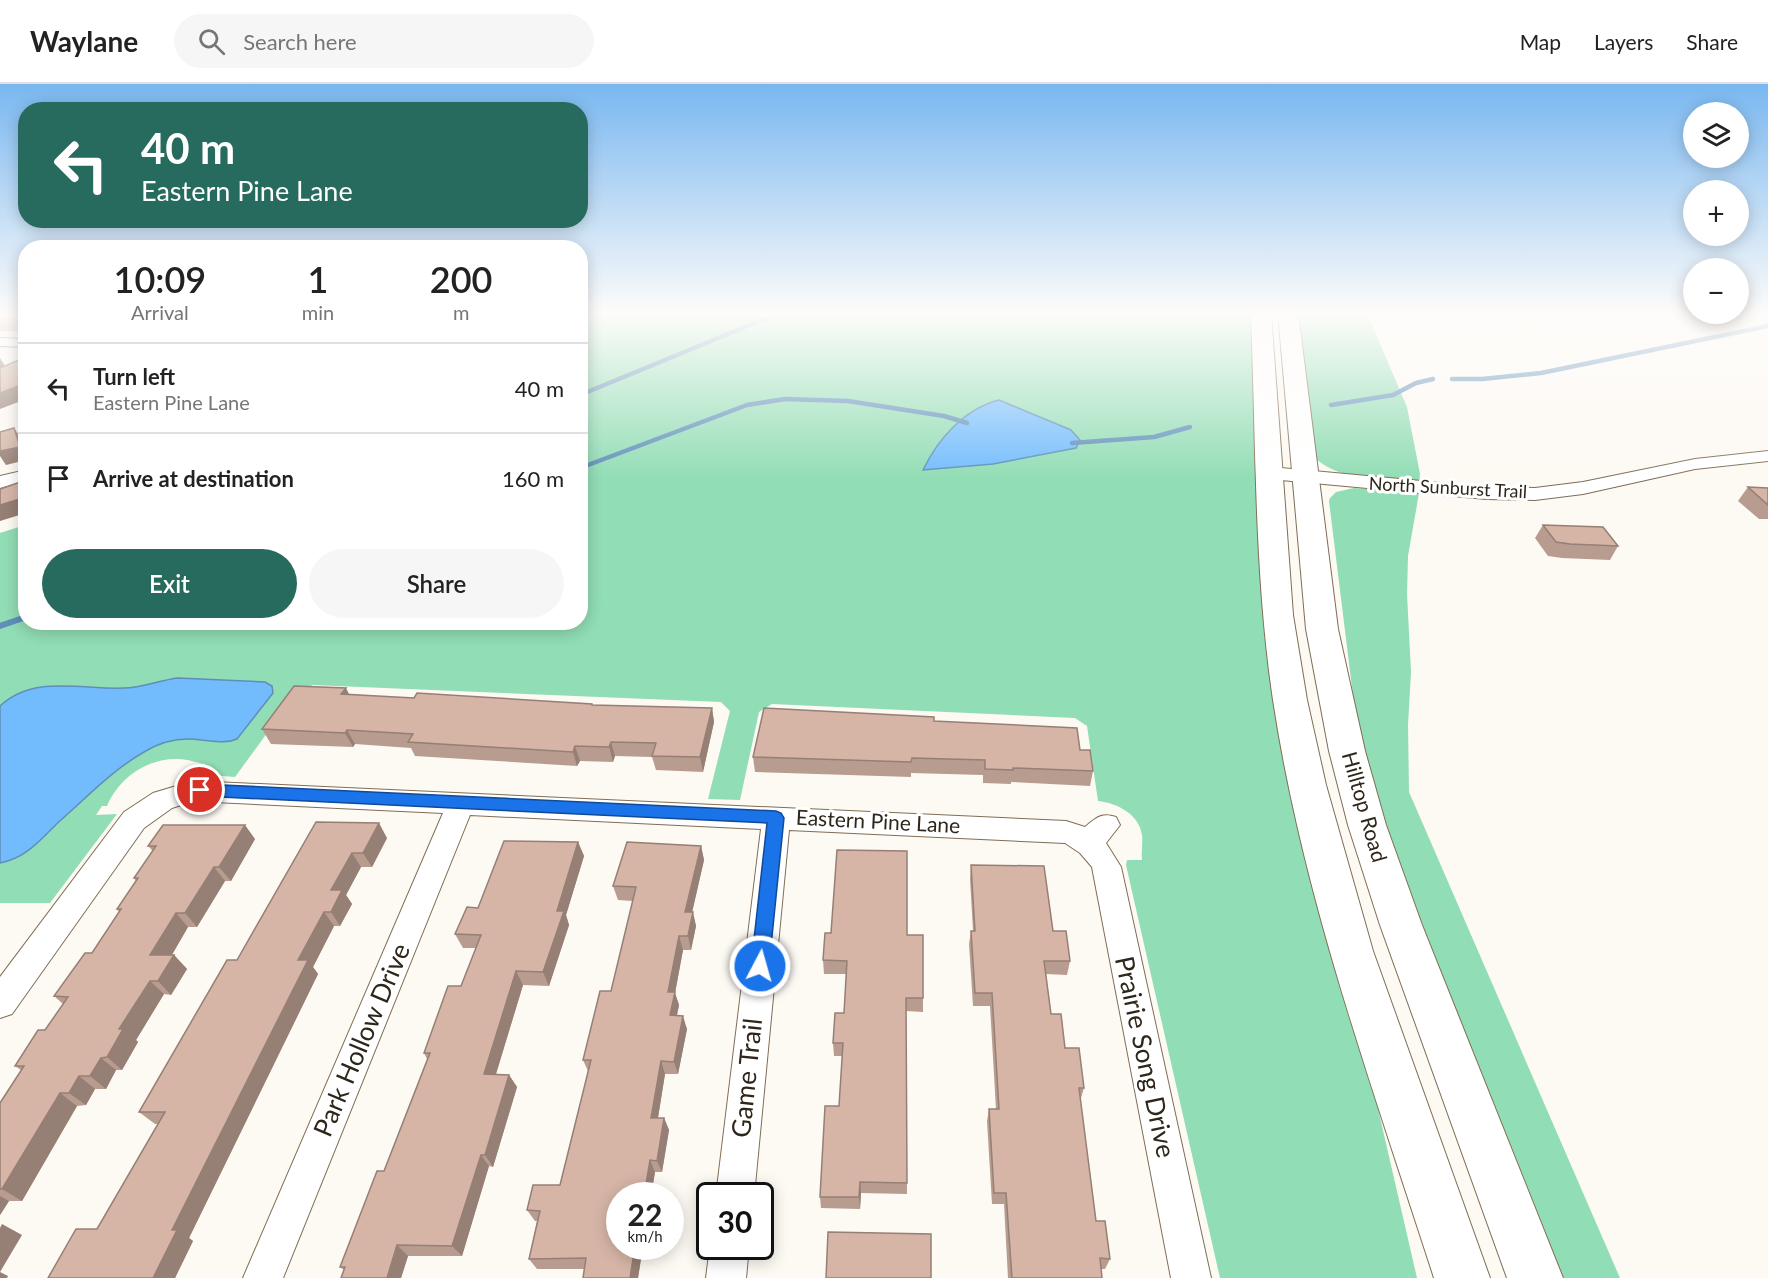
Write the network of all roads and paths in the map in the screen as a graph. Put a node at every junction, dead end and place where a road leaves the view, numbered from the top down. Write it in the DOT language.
graph roads {
  1 [pos="1270,369"];
  2 [pos="1288,369"];
  3 [pos="1768,456"];
  4 [pos="1288,475"];
  5 [pos="18,477"];
  6 [pos="0,482"];
  7 [pos="461,802"];
  8 [pos="776,818"];
  9 [pos="1097,834"];
  10 [pos="0,1003"];
  11 [pos="737,1182"];
  12 [pos="728,1260"];
  13 [pos="1452,1267"];
  14 [pos="262,1278"];
  15 [pos="726,1278"];
  16 [pos="1191,1278"];
  17 [pos="1535,1278"];
  1 -- 4 [label="main road, Hilltop Road"];
  2 -- 4 [label="main road, Hilltop Road"];
  3 -- 4 [label="street, North Sunburst Trail"];
  4 -- 13 [label="main road, Hilltop Road"];
  4 -- 17 [label="main road, Hilltop Road"];
  5 -- 6 [label="street"];
  7 -- 8 [label="street, Eastern Pine Lane"];
  7 -- 10 [label="street, Eastern Pine Lane"];
  7 -- 14 [label="street, Park Hollow Drive"];
  8 -- 9 [label="street, Eastern Pine Lane"];
  8 -- 11 [label="street, Game Trail"];
  9 -- 16 [label="street, Prairie Song Drive"];
  12 -- 15 [label="street"];
}
